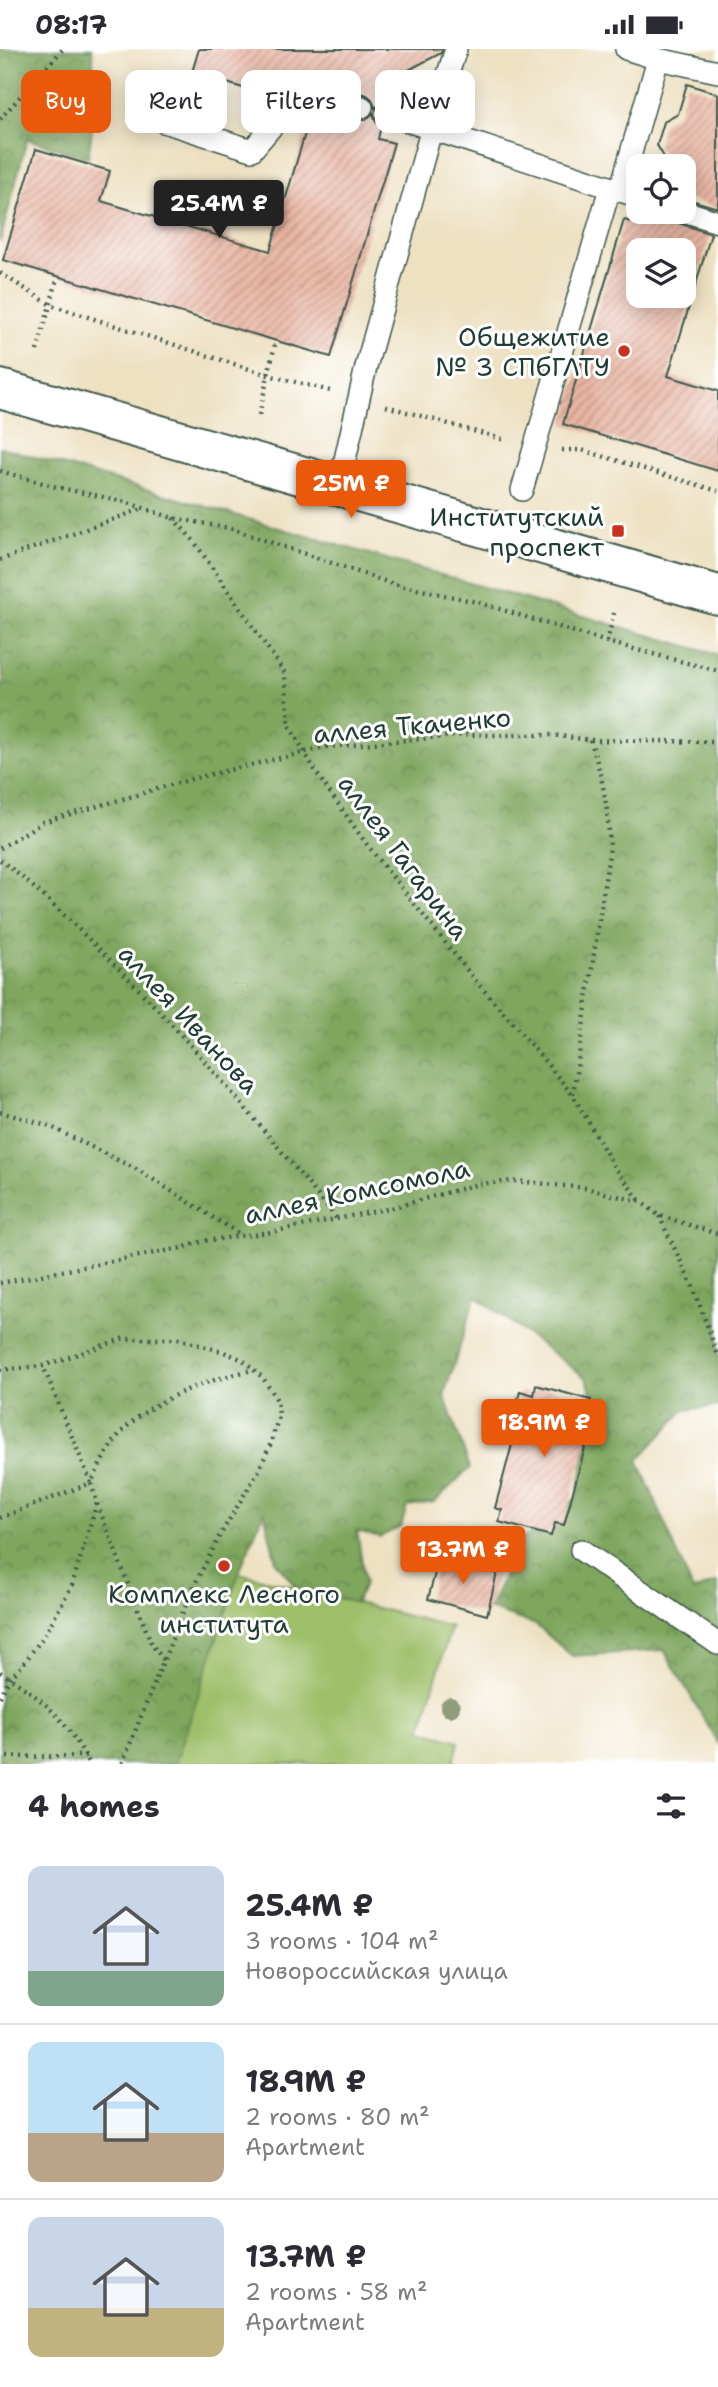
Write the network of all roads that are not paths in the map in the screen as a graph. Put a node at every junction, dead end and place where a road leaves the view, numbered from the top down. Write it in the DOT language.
graph roads {
  1 [pos="456,49"];
  2 [pos="626,49"];
  3 [pos="658,59"];
  4 [pos="450,70"];
  5 [pos="718,72"];
  6 [pos="362,107"];
  7 [pos="199,133"];
  8 [pos="430,133"];
  9 [pos="450,133"];
  10 [pos="623,192"];
  11 [pos="696,215"];
  12 [pos="718,222"];
  13 [pos="0,389"];
  14 [pos="339,486"];
  15 [pos="522,490"];
  16 [pos="718,594"];
  17 [pos="581,1550"];
  18 [pos="718,1643"];
  1 -- 4 [label="lane"];
  2 -- 3 [label="lane"];
  3 -- 5 [label="lane"];
  3 -- 10 [label="lane"];
  6 -- 7 [label="lane"];
  8 -- 14 [label="lane"];
  9 -- 10 [label="lane"];
  10 -- 15 [label="lane"];
  11 -- 12 [label="lane"];
  13 -- 14 [label="main road"];
  14 -- 16 [label="main road"];
  17 -- 18 [label="lane"];
}
